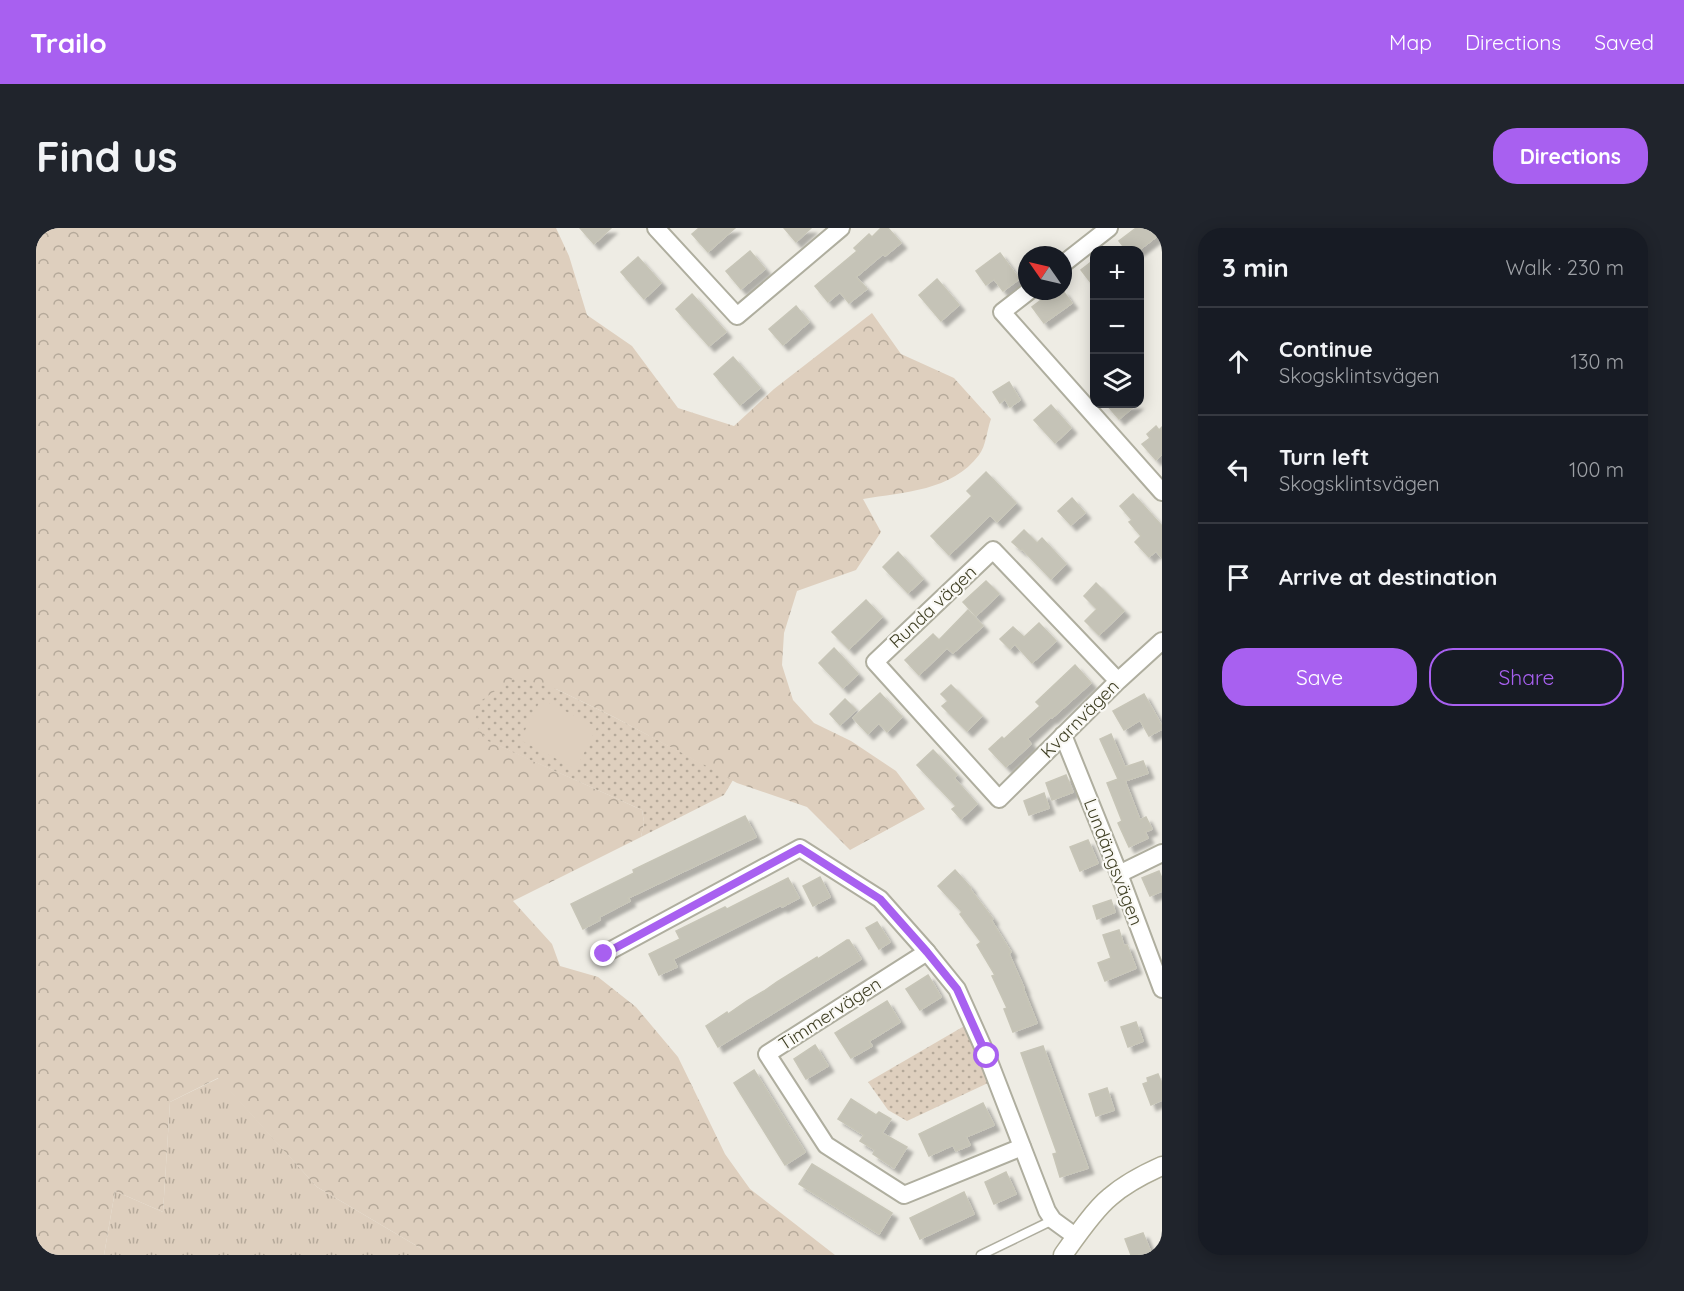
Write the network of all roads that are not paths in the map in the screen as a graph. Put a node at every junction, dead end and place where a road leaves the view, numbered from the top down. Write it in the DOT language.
graph roads {
  1 [pos="656,228"];
  2 [pos="841,228"];
  3 [pos="1109,228"];
  4 [pos="1072,257"];
  5 [pos="1018,300"];
  6 [pos="1162,492"];
  7 [pos="1162,641"];
  8 [pos="1118,681"];
  9 [pos="1063,735"];
  10 [pos="999,799"];
  11 [pos="1162,853"];
  12 [pos="1119,874"];
  13 [pos="927,952"];
  14 [pos="604,954"];
  15 [pos="1162,988"];
  16 [pos="1022,1147"];
  17 [pos="1162,1166"];
  18 [pos="1053,1220"];
  19 [pos="1075,1236"];
  20 [pos="984,1254"];
  21 [pos="1063,1255"];
  1 -- 2 [label="street"];
  3 -- 4 [label="street"];
  5 -- 6 [label="street"];
  7 -- 8 [label="street, Kvarnvägen"];
  8 -- 9 [label="street, Kvarnvägen"];
  8 -- 10 [label="street, Runda vägen"];
  9 -- 10 [label="street, Kvarnvägen"];
  9 -- 12 [label="street, Lundängsvägen"];
  11 -- 12 [label="street"];
  12 -- 15 [label="street, Lundängsvägen"];
  13 -- 14 [label="street"];
  13 -- 16 [label="street"];
  13 -- 16 [label="street, Timmervägen"];
  16 -- 18 [label="street"];
  17 -- 19 [label="street"];
  18 -- 19 [label="street"];
  18 -- 20 [label="lane"];
  19 -- 21 [label="street"];
}
